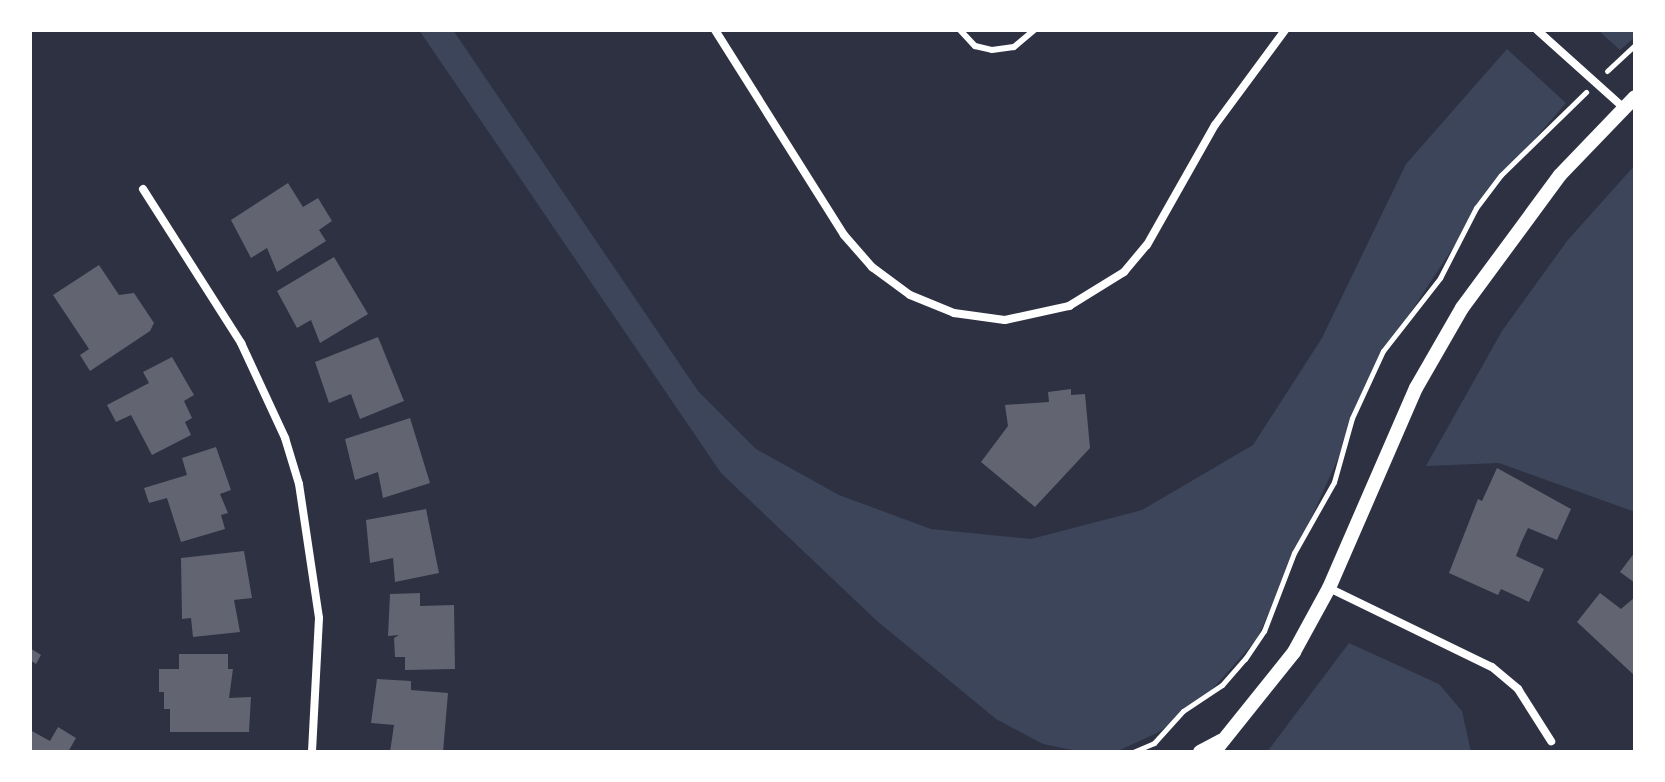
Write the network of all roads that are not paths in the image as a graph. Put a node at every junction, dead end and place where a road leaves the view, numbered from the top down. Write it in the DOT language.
graph roads {
  1 [pos="715,30"];
  2 [pos="960,30"];
  3 [pos="1034,30"];
  4 [pos="1285,30"];
  5 [pos="1537,30"];
  6 [pos="1635,97"];
  7 [pos="1624,108"];
  8 [pos="143,189"];
  9 [pos="1329,588"];
  10 [pos="1551,741"];
  11 [pos="1218,746"];
  12 [pos="312,752"];
  13 [pos="1200,752"];
  1 -- 4 [label="street"];
  2 -- 3 [label="lane"];
  5 -- 7 [label="street"];
  6 -- 7 [label="street"];
  7 -- 9 [label="street"];
  8 -- 12 [label="street"];
  9 -- 10 [label="street"];
  9 -- 11 [label="street"];
  11 -- 13 [label="street"];
}
